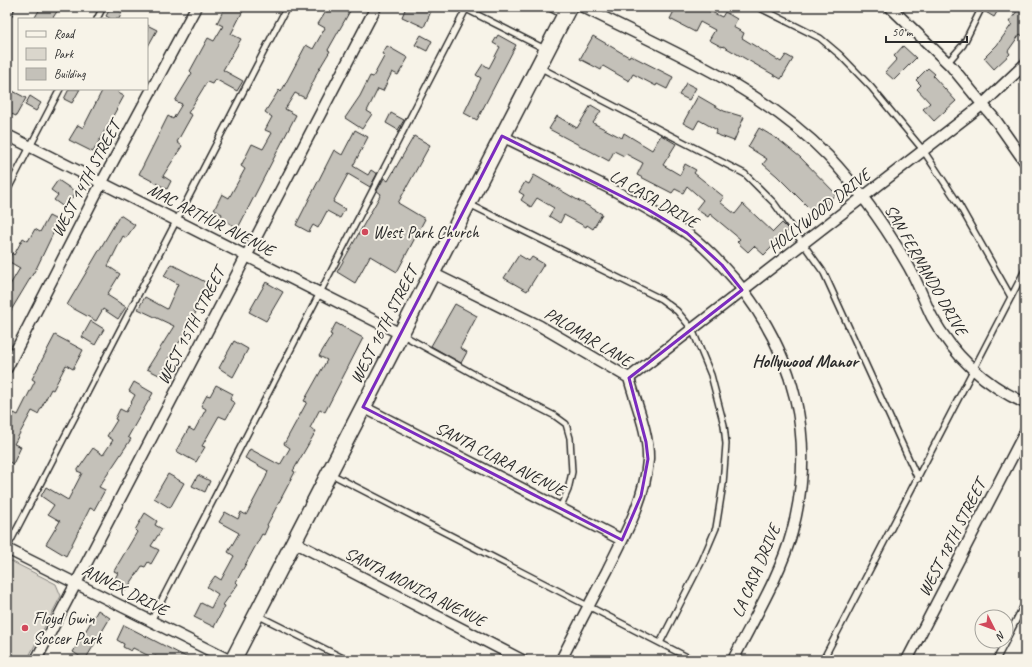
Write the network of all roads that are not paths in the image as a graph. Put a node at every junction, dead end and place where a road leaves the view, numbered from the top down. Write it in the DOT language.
graph roads {
  1 [pos="9,7"];
  2 [pos="103,7"];
  3 [pos="196,7"];
  4 [pos="287,7"];
  5 [pos="376,7"];
  6 [pos="548,7"];
  7 [pos="583,7"];
  8 [pos="758,7"];
  9 [pos="890,7"];
  10 [pos="982,7"];
  11 [pos="464,8"];
  12 [pos="566,11"];
  13 [pos="7,12"];
  14 [pos="98,18"];
  15 [pos="547,50"];
  16 [pos="948,62"];
  17 [pos="1025,64"];
  18 [pos="538,66"];
  19 [pos="59,90"];
  20 [pos="982,105"];
  21 [pos="7,135"];
  22 [pos="502,136"];
  23 [pos="30,146"];
  24 [pos="923,150"];
  25 [pos="1025,162"];
  26 [pos="102,182"];
  27 [pos="7,190"];
  28 [pos="864,196"];
  29 [pos="468,203"];
  30 [pos="176,220"];
  31 [pos="804,242"];
  32 [pos="246,256"];
  33 [pos="1025,270"];
  34 [pos="432,273"];
  35 [pos="742,290"];
  36 [pos="321,294"];
  37 [pos="1011,297"];
  38 [pos="692,329"];
  39 [pos="401,334"];
  40 [pos="7,368"];
  41 [pos="974,371"];
  42 [pos="629,378"];
  43 [pos="1025,403"];
  44 [pos="363,407"];
  45 [pos="1025,432"];
  46 [pos="329,473"];
  47 [pos="918,478"];
  48 [pos="560,508"];
  49 [pos="622,540"];
  50 [pos="294,542"];
  51 [pos="7,548"];
  52 [pos="76,583"];
  53 [pos="1025,603"];
  54 [pos="588,606"];
  55 [pos="256,614"];
  56 [pos="152,621"];
  57 [pos="1014,625"];
  58 [pos="660,642"];
  59 [pos="1002,649"];
  60 [pos="36,660"];
  61 [pos="229,660"];
  62 [pos="233,660"];
  63 [pos="347,660"];
  64 [pos="522,660"];
  65 [pos="561,660"];
  66 [pos="694,660"];
  67 [pos="733,660"];
  68 [pos="823,660"];
  69 [pos="907,660"];
  70 [pos="996,660"];
  1 -- 13 [label="street"];
  2 -- 14 [label="lane"];
  3 -- 26 [label="street, WEST 14TH STREET"];
  4 -- 30 [label="lane"];
  5 -- 32 [label="street, WEST 15TH STREET"];
  6 -- 12 [label="lane"];
  7 -- 28 [label="street, SAN FERNANDO DRIVE"];
  8 -- 24 [label="lane"];
  9 -- 16 [label="street"];
  10 -- 16 [label="lane"];
  11 -- 15 [label="lane"];
  11 -- 36 [label="lane"];
  12 -- 15 [label="main road, WEST 16TH STREET"];
  15 -- 18 [label="main road, WEST 16TH STREET"];
  16 -- 20 [label="street"];
  17 -- 20 [label="street, HOLLYWOOD DRIVE"];
  18 -- 22 [label="main road, WEST 16TH STREET"];
  18 -- 31 [label="lane"];
  19 -- 23 [label="lane"];
  20 -- 24 [label="street, HOLLYWOOD DRIVE"];
  20 -- 25 [label="street"];
  21 -- 23 [label="street, MAC ARTHUR AVENUE"];
  22 -- 29 [label="main road, WEST 16TH STREET"];
  22 -- 35 [label="street, LA CASA DRIVE"];
  23 -- 26 [label="street, MAC ARTHUR AVENUE"];
  23 -- 27 [label="lane"];
  24 -- 28 [label="street, HOLLYWOOD DRIVE"];
  24 -- 37 [label="lane"];
  26 -- 30 [label="street, MAC ARTHUR AVENUE"];
  26 -- 40 [label="street, WEST 14TH STREET"];
  28 -- 31 [label="street, HOLLYWOOD DRIVE"];
  28 -- 41 [label="street, SAN FERNANDO DRIVE"];
  29 -- 34 [label="main road, WEST 16TH STREET"];
  29 -- 38 [label="lane"];
  30 -- 32 [label="street, MAC ARTHUR AVENUE"];
  30 -- 51 [label="lane"];
  31 -- 35 [label="street, HOLLYWOOD DRIVE"];
  31 -- 47 [label="lane"];
  32 -- 36 [label="street, MAC ARTHUR AVENUE"];
  32 -- 52 [label="street, WEST 15TH STREET"];
  33 -- 37 [label="lane"];
  34 -- 39 [label="main road, WEST 16TH STREET"];
  34 -- 42 [label="street, PALOMAR LANE"];
  35 -- 38 [label="street, HOLLYWOOD DRIVE"];
  35 -- 67 [label="street, LA CASA DRIVE"];
  36 -- 39 [label="street, MAC ARTHUR AVENUE"];
  36 -- 56 [label="lane"];
  37 -- 41 [label="lane"];
  38 -- 42 [label="street, HOLLYWOOD DRIVE"];
  38 -- 58 [label="lane"];
  39 -- 44 [label="main road, WEST 16TH STREET"];
  39 -- 48 [label="lane"];
  41 -- 43 [label="street, SAN FERNANDO DRIVE"];
  41 -- 47 [label="lane"];
  42 -- 49 [label="street, PALOMAR LANE"];
  44 -- 46 [label="main road, WEST 16TH STREET"];
  44 -- 48 [label="street, SANTA CLARA AVENUE"];
  45 -- 69 [label="street, WEST 18TH STREET"];
  46 -- 50 [label="main road, WEST 16TH STREET"];
  46 -- 54 [label="lane"];
  47 -- 68 [label="lane"];
  48 -- 49 [label="street, SANTA CLARA AVENUE"];
  49 -- 54 [label="street, PALOMAR LANE"];
  50 -- 55 [label="main road, WEST 16TH STREET"];
  50 -- 64 [label="street, SANTA MONICA AVENUE"];
  51 -- 52 [label="street, ANNEX DRIVE"];
  52 -- 56 [label="street, ANNEX DRIVE"];
  52 -- 60 [label="street, WEST 15TH STREET"];
  53 -- 57 [label="lane"];
  54 -- 58 [label="lane"];
  54 -- 65 [label="street, PALOMAR LANE"];
  55 -- 62 [label="main road, WEST 16TH STREET"];
  55 -- 63 [label="lane"];
  56 -- 61 [label="street, ANNEX DRIVE"];
  58 -- 66 [label="lane"];
  59 -- 70 [label="lane"];
}
